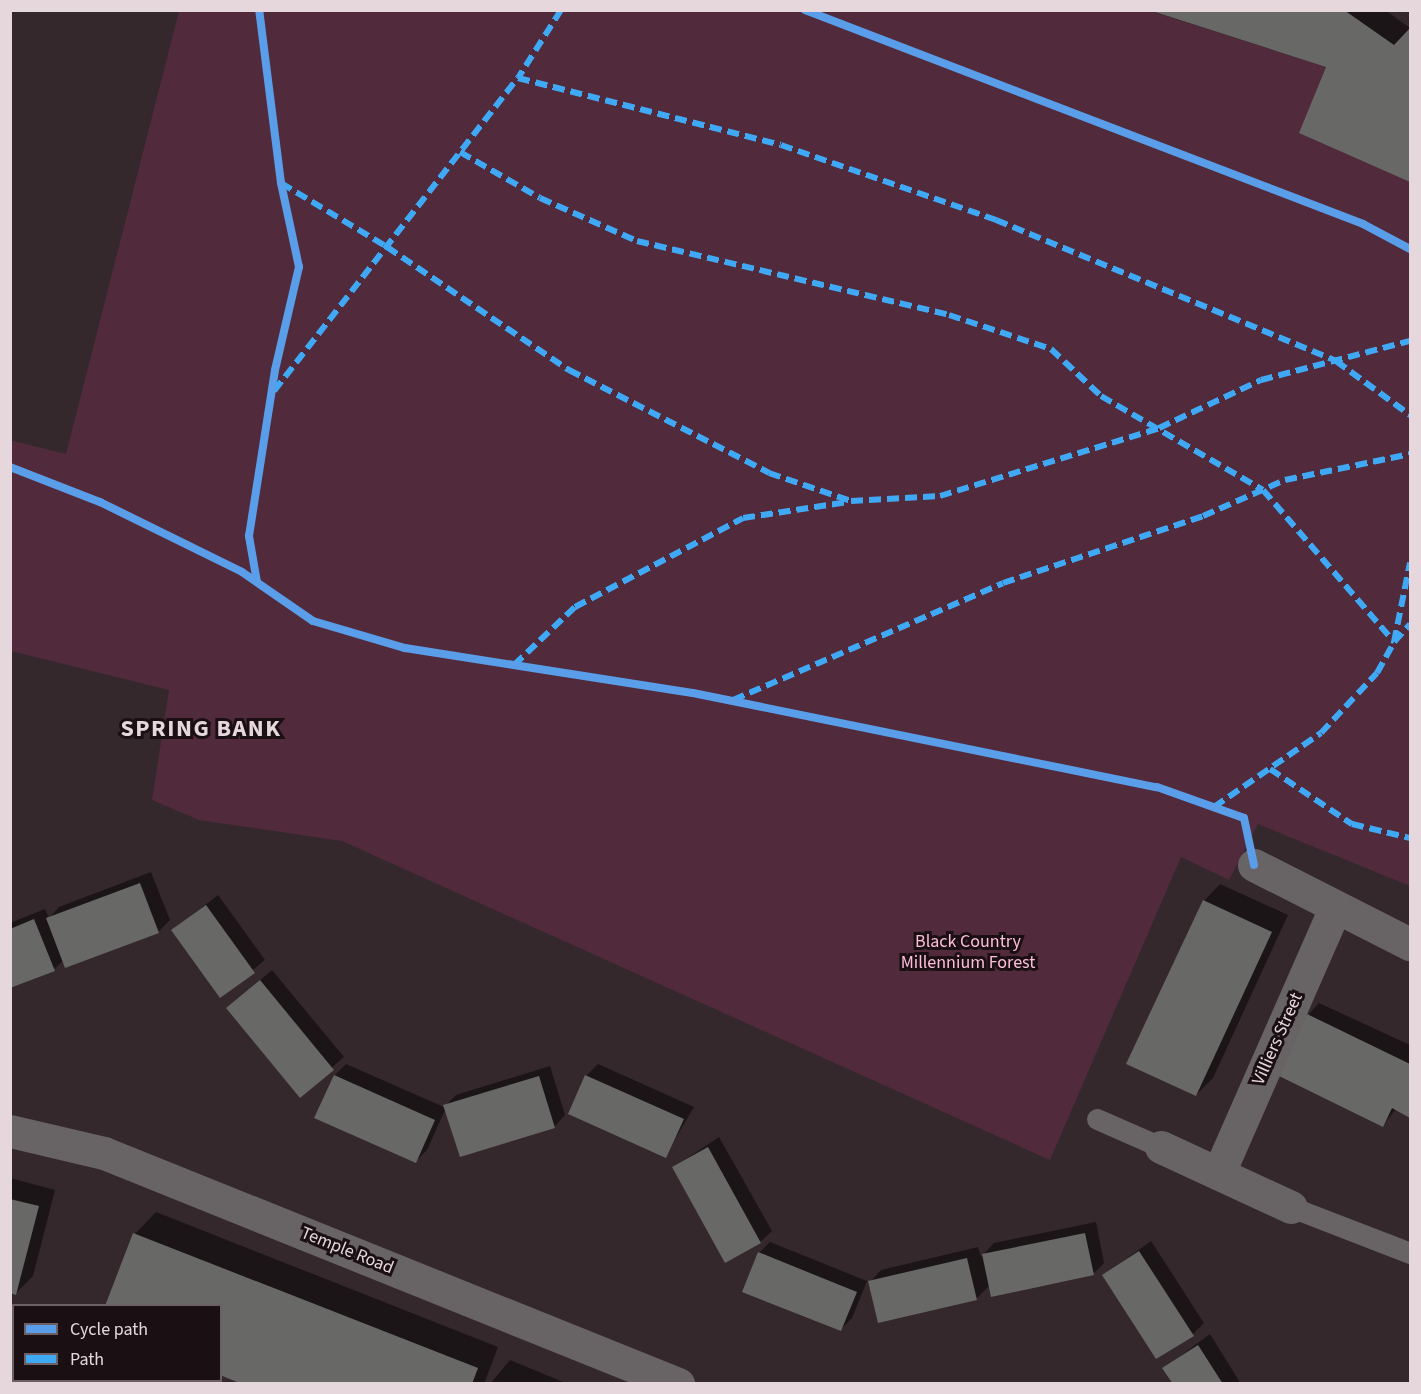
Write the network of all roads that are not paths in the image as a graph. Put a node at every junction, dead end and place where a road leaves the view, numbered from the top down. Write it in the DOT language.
graph roads {
  1 [pos="1254,865"];
  2 [pos="1335,908"];
  3 [pos="1410,944"];
  4 [pos="1097,1119"];
  5 [pos="10,1131"];
  6 [pos="1161,1147"];
  7 [pos="1220,1170"];
  8 [pos="1291,1207"];
  9 [pos="1410,1253"];
  10 [pos="678,1383"];
  1 -- 2 [label="street"];
  2 -- 3 [label="street"];
  2 -- 7 [label="street, Villiers Street"];
  4 -- 6 [label="lane"];
  5 -- 10 [label="street, Temple Road"];
  6 -- 7 [label="street"];
  7 -- 8 [label="street"];
  8 -- 9 [label="lane"];
}
